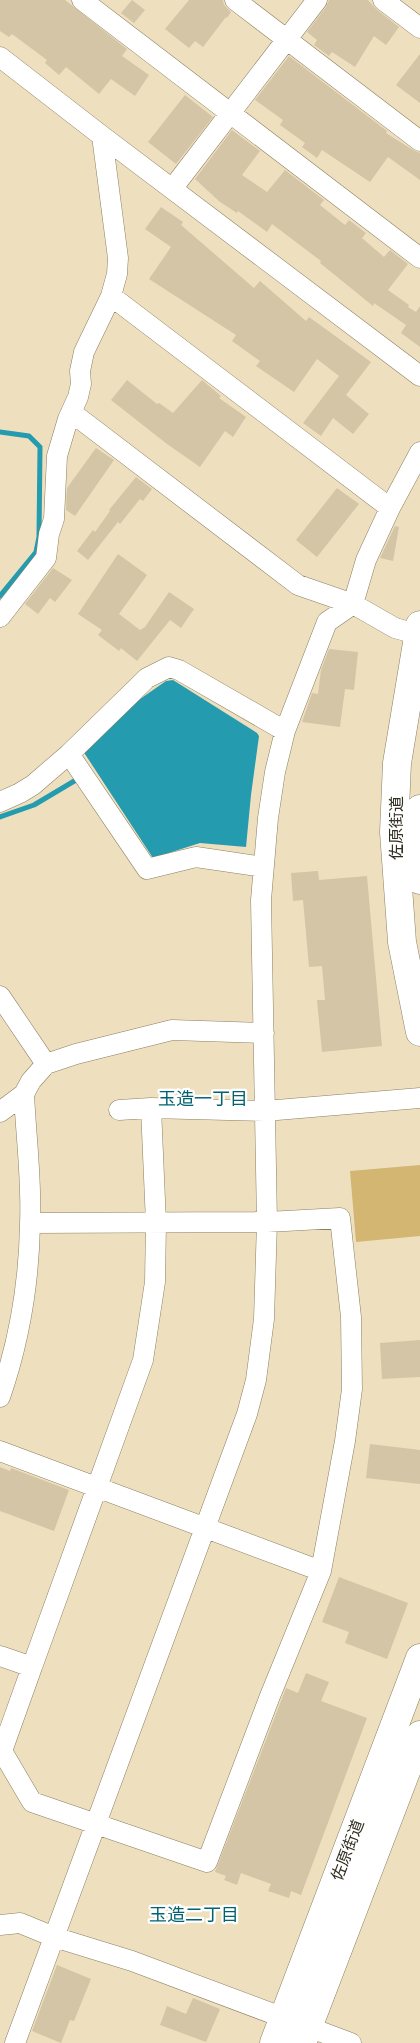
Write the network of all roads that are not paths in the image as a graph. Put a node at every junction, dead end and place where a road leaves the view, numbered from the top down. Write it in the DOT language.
graph roads {
  1 [pos="82,0"];
  2 [pos="235,0"];
  3 [pos="317,0"];
  4 [pos="382,0"];
  5 [pos="420,28"];
  6 [pos="287,39"];
  7 [pos="0,57"];
  8 [pos="230,113"];
  9 [pos="102,136"];
  10 [pos="420,141"];
  11 [pos="172,189"];
  12 [pos="420,258"];
  13 [pos="111,296"];
  14 [pos="420,376"];
  15 [pos="71,412"];
  16 [pos="420,452"];
  17 [pos="390,508"];
  18 [pos="353,604"];
  19 [pos="0,617"];
  20 [pos="419,631"];
  21 [pos="285,731"];
  22 [pos="69,754"];
  23 [pos="0,802"];
  24 [pos="420,809"];
  25 [pos="263,867"];
  26 [pos="420,880"];
  27 [pos="0,996"];
  28 [pos="420,1032"];
  29 [pos="264,1033"];
  30 [pos="46,1064"];
  31 [pos="24,1094"];
  32 [pos="420,1098"];
  33 [pos="151,1108"];
  34 [pos="119,1110"];
  35 [pos="265,1111"];
  36 [pos="0,1112"];
  37 [pos="267,1222"];
  38 [pos="30,1223"];
  39 [pos="156,1223"];
  40 [pos="0,1397"];
  41 [pos="0,1451"];
  42 [pos="96,1488"];
  43 [pos="207,1527"];
  44 [pos="322,1571"];
  45 [pos="0,1656"];
  46 [pos="420,1658"];
  47 [pos="32,1667"];
  48 [pos="420,1734"];
  49 [pos="96,1825"];
  50 [pos="0,1925"];
  51 [pos="54,1937"];
  52 [pos="283,2018"];
  53 [pos="305,2035"];
  54 [pos="15,2043"];
  55 [pos="274,2043"];
  56 [pos="351,2043"];
  1 -- 8 [label="street"];
  2 -- 6 [label="street"];
  3 -- 6 [label="street"];
  4 -- 5 [label="street"];
  6 -- 8 [label="street"];
  6 -- 10 [label="street"];
  7 -- 9 [label="street"];
  8 -- 11 [label="street"];
  8 -- 12 [label="street"];
  9 -- 11 [label="street"];
  9 -- 13 [label="street"];
  11 -- 14 [label="street"];
  13 -- 15 [label="street"];
  13 -- 17 [label="street"];
  15 -- 18 [label="street"];
  15 -- 19 [label="street"];
  16 -- 17 [label="street"];
  17 -- 18 [label="street"];
  18 -- 20 [label="street"];
  18 -- 21 [label="street"];
  20 -- 28 [label="highway, 佐原街道"];
  21 -- 22 [label="street"];
  21 -- 25 [label="street"];
  22 -- 23 [label="street"];
  22 -- 25 [label="street"];
  24 -- 26 [label="highway, 佐原街道"];
  25 -- 29 [label="street"];
  27 -- 30 [label="street"];
  29 -- 30 [label="street"];
  29 -- 35 [label="street"];
  30 -- 31 [label="street"];
  31 -- 36 [label="street"];
  31 -- 38 [label="street"];
  32 -- 35 [label="street"];
  33 -- 34 [label="street"];
  33 -- 35 [label="street"];
  33 -- 39 [label="street"];
  35 -- 37 [label="street"];
  37 -- 39 [label="street"];
  37 -- 43 [label="street"];
  37 -- 44 [label="street"];
  38 -- 39 [label="street"];
  38 -- 40 [label="street"];
  39 -- 42 [label="street"];
  41 -- 42 [label="street"];
  42 -- 43 [label="street"];
  42 -- 47 [label="street"];
  43 -- 44 [label="street"];
  43 -- 49 [label="street"];
  44 -- 49 [label="street"];
  45 -- 47 [label="street"];
  46 -- 52 [label="highway, 佐原街道"];
  47 -- 49 [label="street"];
  48 -- 53 [label="highway, 佐原街道"];
  49 -- 51 [label="street"];
  50 -- 51 [label="street"];
  51 -- 52 [label="street"];
  51 -- 54 [label="street"];
  52 -- 53 [label="street"];
  52 -- 55 [label="highway, 佐原街道"];
  53 -- 56 [label="street"];
}
